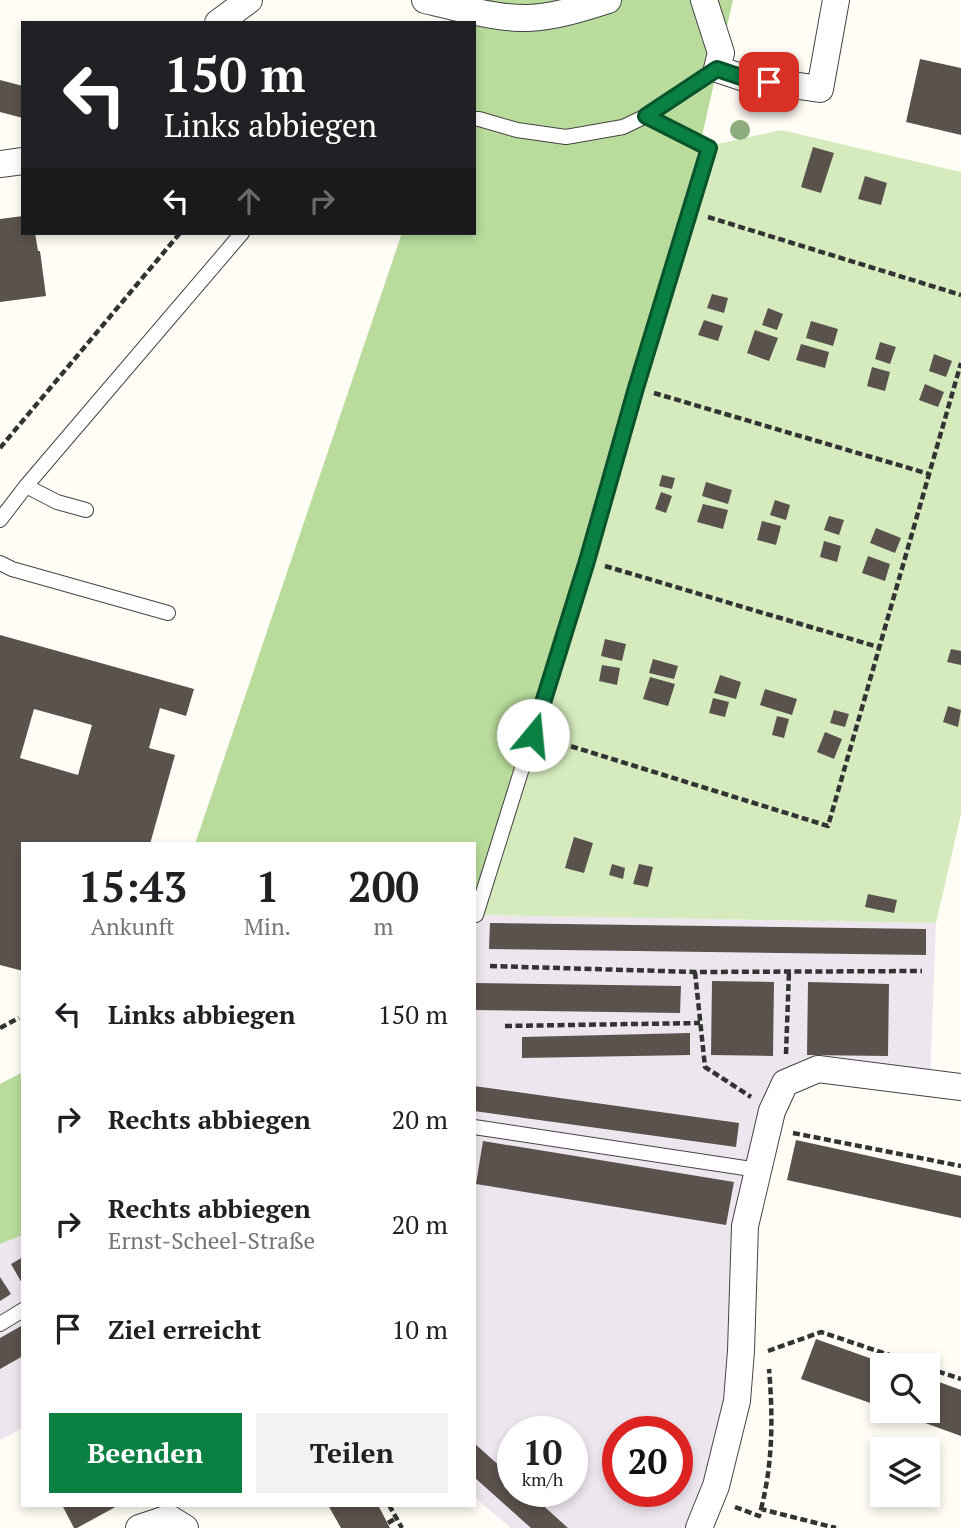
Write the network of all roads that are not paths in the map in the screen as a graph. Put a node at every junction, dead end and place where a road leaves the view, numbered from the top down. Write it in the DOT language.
graph roads {
  1 [pos="249,0"];
  2 [pos="425,0"];
  3 [pos="608,0"];
  4 [pos="704,0"];
  5 [pos="836,0"];
  6 [pos="221,21"];
  7 [pos="717,69"];
  8 [pos="646,116"];
  9 [pos="476,119"];
  10 [pos="21,161"];
  11 [pos="0,164"];
  12 [pos="240,235"];
  13 [pos="26,486"];
  14 [pos="86,510"];
  15 [pos="0,520"];
  16 [pos="0,563"];
  17 [pos="168,614"];
  18 [pos="476,915"];
  19 [pos="961,1087"];
  20 [pos="476,1127"];
  21 [pos="758,1170"];
  22 [pos="21,1311"];
  23 [pos="0,1324"];
  24 [pos="139,1528"];
  25 [pos="185,1528"];
  26 [pos="699,1528"];
  1 -- 6 [label="street"];
  2 -- 3 [label="street"];
  4 -- 7 [label="street"];
  5 -- 7 [label="street"];
  7 -- 8 [label="lane"];
  8 -- 9 [label="lane"];
  8 -- 18 [label="lane"];
  10 -- 11 [label="street"];
  12 -- 13 [label="lane"];
  13 -- 14 [label="lane"];
  13 -- 15 [label="lane"];
  16 -- 17 [label="lane"];
  19 -- 21 [label="street"];
  20 -- 21 [label="lane"];
  21 -- 26 [label="street"];
  22 -- 23 [label="lane"];
  24 -- 25 [label="street"];
}
